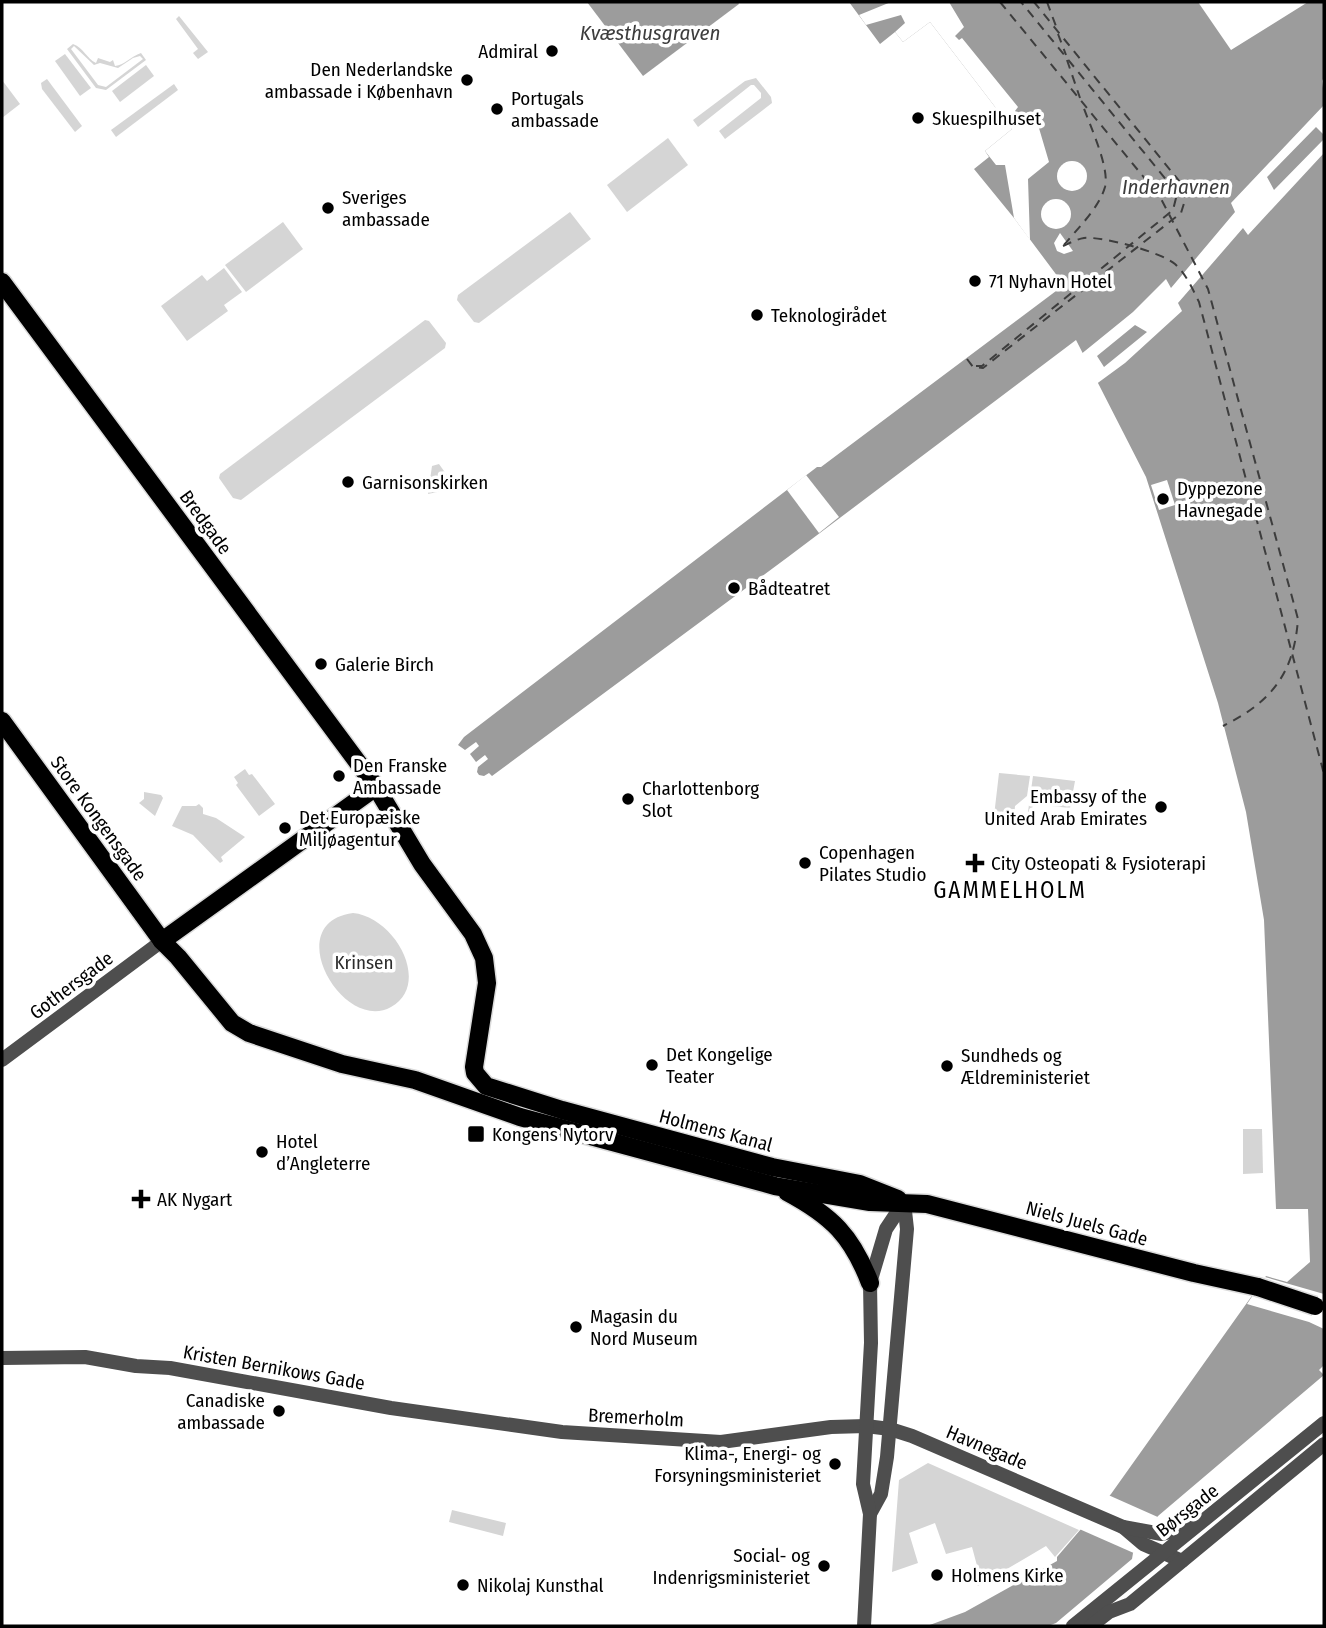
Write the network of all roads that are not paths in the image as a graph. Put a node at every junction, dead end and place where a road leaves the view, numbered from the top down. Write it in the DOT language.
graph roads {
  1 [pos="2,282"];
  2 [pos="2,721"];
  3 [pos="376,787"];
  4 [pos="162,941"];
  5 [pos="2,1060"];
  6 [pos="475,1073"];
  7 [pos="423,1083"];
  8 [pos="775,1186"];
  9 [pos="904,1202"];
  10 [pos="870,1283"];
  11 [pos="1321,1308"];
  12 [pos="2,1358"];
  13 [pos="404,1410"];
  14 [pos="1324,1423"];
  15 [pos="866,1426"];
  16 [pos="890,1429"];
  17 [pos="1324,1444"];
  18 [pos="870,1514"];
  19 [pos="1201,1525"];
  20 [pos="1123,1527"];
  21 [pos="1163,1554"];
  22 [pos="1182,1561"];
  23 [pos="864,1626"];
  24 [pos="1073,1626"];
  25 [pos="1091,1626"];
  1 -- 3 [label="main road, Bredgade"];
  2 -- 4 [label="main road, Store Kongensgade"];
  3 -- 4 [label="main road"];
  3 -- 6 [label="main road"];
  4 -- 5 [label="street, Gothersgade"];
  4 -- 7 [label="main road"];
  6 -- 7 [label="main road"];
  6 -- 9 [label="main road, Holmens Kanal"];
  7 -- 8 [label="main road, Holmens Kanal"];
  8 -- 9 [label="main road, Holmens Kanal"];
  8 -- 10 [label="main road"];
  9 -- 10 [label="street"];
  9 -- 11 [label="main road, Niels Juels Gade, bridge"];
  9 -- 16 [label="street"];
  10 -- 15 [label="street"];
  12 -- 13 [label="street, Kristen Bernikows Gade"];
  13 -- 15 [label="street, Bremerholm"];
  14 -- 19 [label="street, Børsgade"];
  15 -- 16 [label="street, Havnegade"];
  15 -- 18 [label="street"];
  16 -- 18 [label="street"];
  16 -- 20 [label="street, Havnegade"];
  17 -- 22 [label="street, Børsgade"];
  18 -- 23 [label="street"];
  19 -- 20 [label="street"];
  19 -- 21 [label="street, Børsgade"];
  20 -- 21 [label="street"];
  21 -- 22 [label="street"];
  21 -- 24 [label="street, Børsgade"];
  22 -- 25 [label="street, Børsgade"];
}
